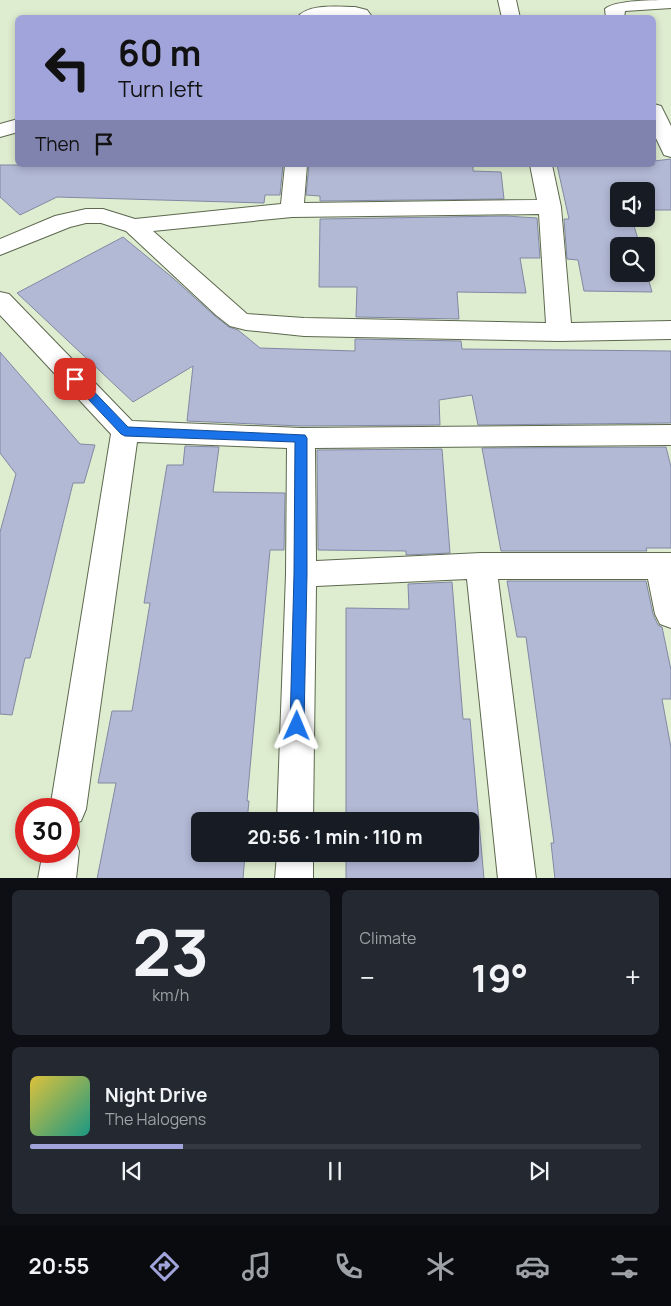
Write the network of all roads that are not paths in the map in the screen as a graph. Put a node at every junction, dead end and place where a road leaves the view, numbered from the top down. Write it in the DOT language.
graph roads {
  1 [pos="508,0"];
  2 [pos="671,3"];
  3 [pos="312,15"];
  4 [pos="362,15"];
  5 [pos="510,15"];
  6 [pos="615,15"];
  7 [pos="656,115"];
  8 [pos="15,126"];
  9 [pos="0,131"];
  10 [pos="670,148"];
  11 [pos="296,167"];
  12 [pos="541,167"];
  13 [pos="550,207"];
  14 [pos="292,210"];
  15 [pos="134,226"];
  16 [pos="0,248"];
  17 [pos="0,300"];
  18 [pos="671,330"];
  19 [pos="559,332"];
  20 [pos="125,431"];
  21 [pos="671,435"];
  22 [pos="301,438"];
  23 [pos="481,566"];
  24 [pos="665,566"];
  25 [pos="301,574"];
  26 [pos="671,614"];
  27 [pos="70,798"];
  28 [pos="295,812"];
  29 [pos="294,862"];
  30 [pos="59,863"];
  31 [pos="57,878"];
  32 [pos="294,878"];
  33 [pos="517,878"];
  1 -- 5 [label="street"];
  2 -- 6 [label="street"];
  3 -- 4 [label="street"];
  7 -- 10 [label="street"];
  8 -- 9 [label="street"];
  11 -- 14 [label="street"];
  12 -- 13 [label="street"];
  13 -- 14 [label="street"];
  13 -- 19 [label="street"];
  14 -- 15 [label="street"];
  15 -- 16 [label="street"];
  15 -- 19 [label="street"];
  17 -- 20 [label="street"];
  18 -- 19 [label="street"];
  20 -- 22 [label="street"];
  20 -- 27 [label="street"];
  21 -- 22 [label="street"];
  22 -- 25 [label="street"];
  23 -- 24 [label="street"];
  23 -- 25 [label="street"];
  23 -- 33 [label="street"];
  24 -- 26 [label="street"];
  25 -- 28 [label="street"];
  29 -- 32 [label="street"];
  30 -- 31 [label="street"];
}
